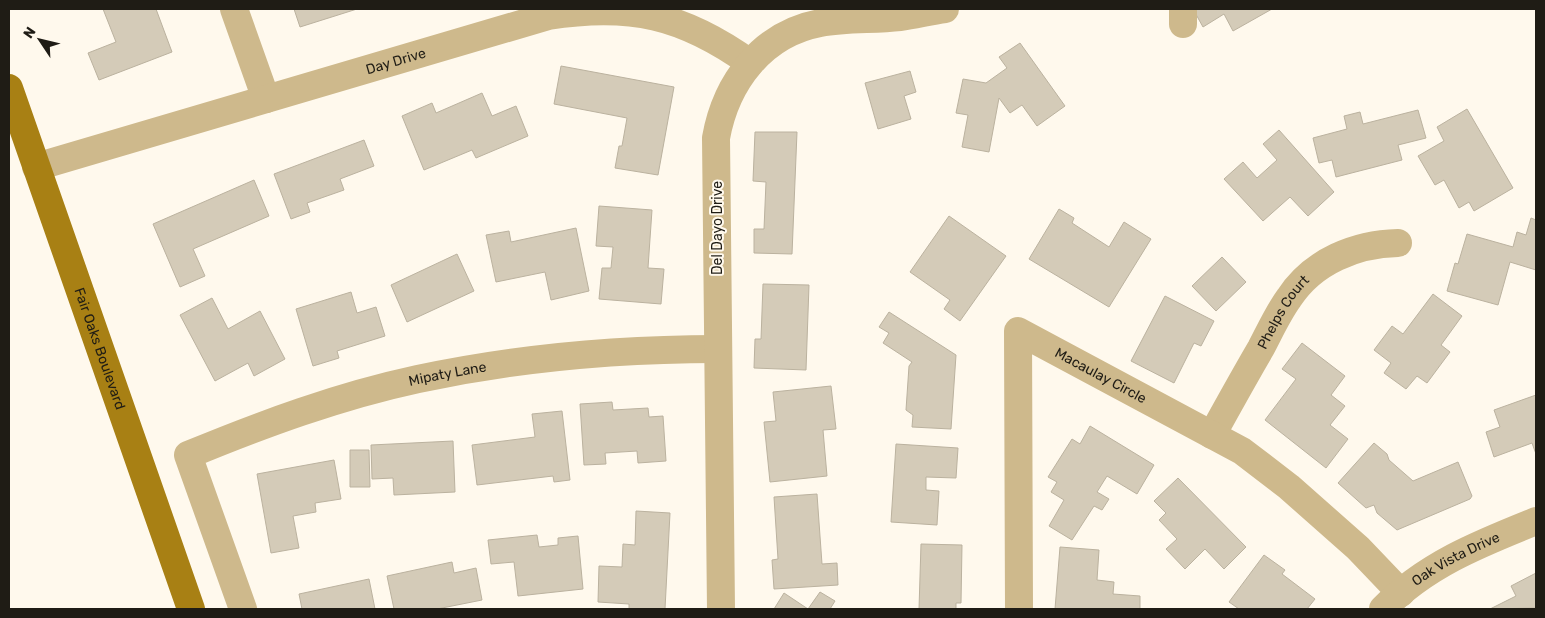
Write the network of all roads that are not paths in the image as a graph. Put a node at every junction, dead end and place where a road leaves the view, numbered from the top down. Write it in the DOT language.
graph roads {
  1 [pos="234,9"];
  2 [pos="945,9"];
  3 [pos="750,63"];
  4 [pos="9,88"];
  5 [pos="266,99"];
  6 [pos="36,167"];
  7 [pos="1398,242"];
  8 [pos="718,349"];
  9 [pos="1212,434"];
  10 [pos="1536,521"];
  11 [pos="1392,601"];
  12 [pos="191,609"];
  13 [pos="243,609"];
  14 [pos="721,609"];
  15 [pos="1019,609"];
  1 -- 5 [label="street"];
  2 -- 3 [label="street, Del Dayo Drive"];
  3 -- 5 [label="street, Day Drive"];
  3 -- 8 [label="street, Del Dayo Drive"];
  4 -- 6 [label="main road, Fair Oaks Boulevard"];
  5 -- 6 [label="street, Day Drive"];
  6 -- 12 [label="main road, Fair Oaks Boulevard"];
  7 -- 9 [label="street, Phelps Court"];
  8 -- 13 [label="street, Mipaty Lane"];
  8 -- 14 [label="street, Del Dayo Drive"];
  9 -- 11 [label="street, Macaulay Circle"];
  9 -- 15 [label="street, Macaulay Circle"];
  10 -- 11 [label="street, Oak Vista Drive"];
}
